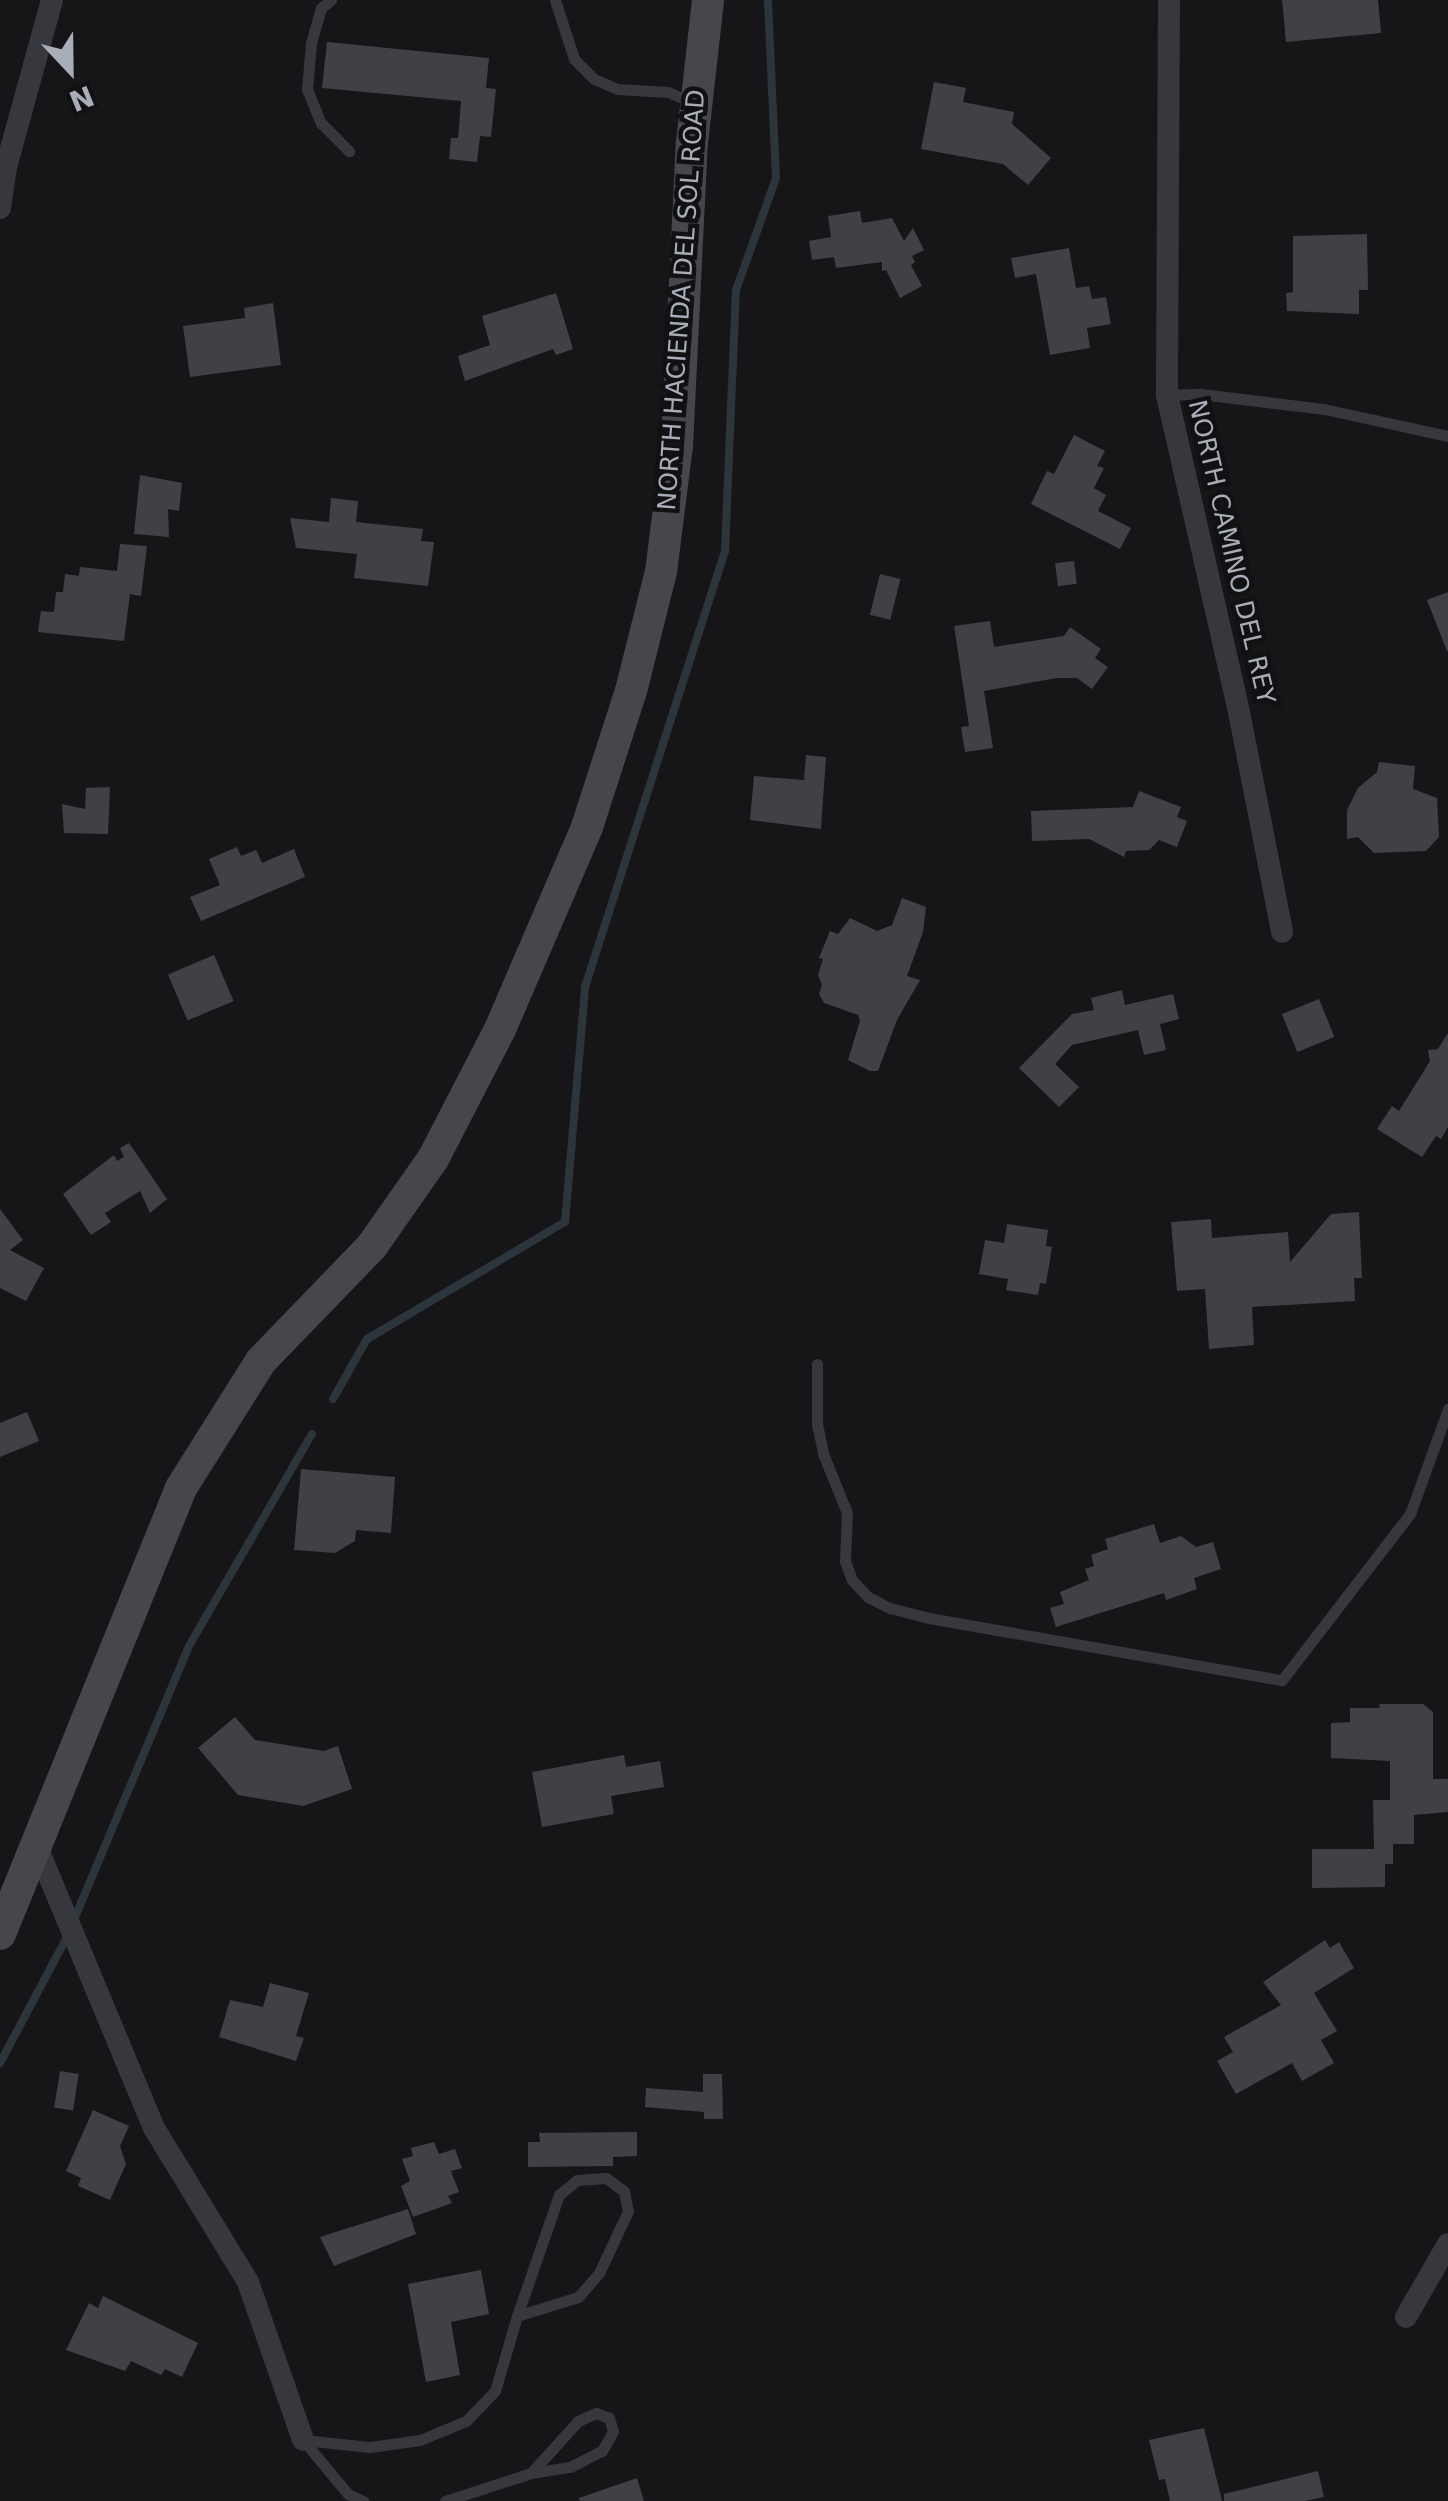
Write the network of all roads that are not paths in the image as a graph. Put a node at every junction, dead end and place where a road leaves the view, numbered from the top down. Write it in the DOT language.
graph roads {
  1 [pos="52,0"];
  2 [pos="331,0"];
  3 [pos="555,0"];
  4 [pos="708,0"];
  5 [pos="1168,0"];
  6 [pos="695,104"];
  7 [pos="350,151"];
  8 [pos="0,208"];
  9 [pos="1168,395"];
  10 [pos="1448,436"];
  11 [pos="1282,932"];
  12 [pos="817,1364"];
  13 [pos="1448,1409"];
  14 [pos="37,1846"];
  15 [pos="0,1934"];
  16 [pos="1446,2251"];
  17 [pos="517,2316"];
  18 [pos="1406,2317"];
  19 [pos="303,2440"];
  20 [pos="532,2473"];
  21 [pos="362,2501"];
  22 [pos="446,2501"];
  1 -- 8 [label="street"];
  2 -- 7 [label="lane"];
  3 -- 6 [label="lane"];
  4 -- 6 [label="street, NORTH HACIENDA DEL SOL ROAD"];
  5 -- 9 [label="street, NORTH CAMINO DEL REY"];
  6 -- 14 [label="street, NORTH HACIENDA DEL SOL ROAD"];
  9 -- 10 [label="lane"];
  9 -- 11 [label="street, NORTH CAMINO DEL REY"];
  12 -- 13 [label="lane"];
  14 -- 15 [label="street, NORTH HACIENDA DEL SOL ROAD"];
  14 -- 19 [label="street"];
  16 -- 18 [label="street"];
  17 -- 17 [label="lane"];
  17 -- 19 [label="lane"];
  19 -- 21 [label="lane"];
  20 -- 20 [label="lane"];
  20 -- 22 [label="lane"];
}
